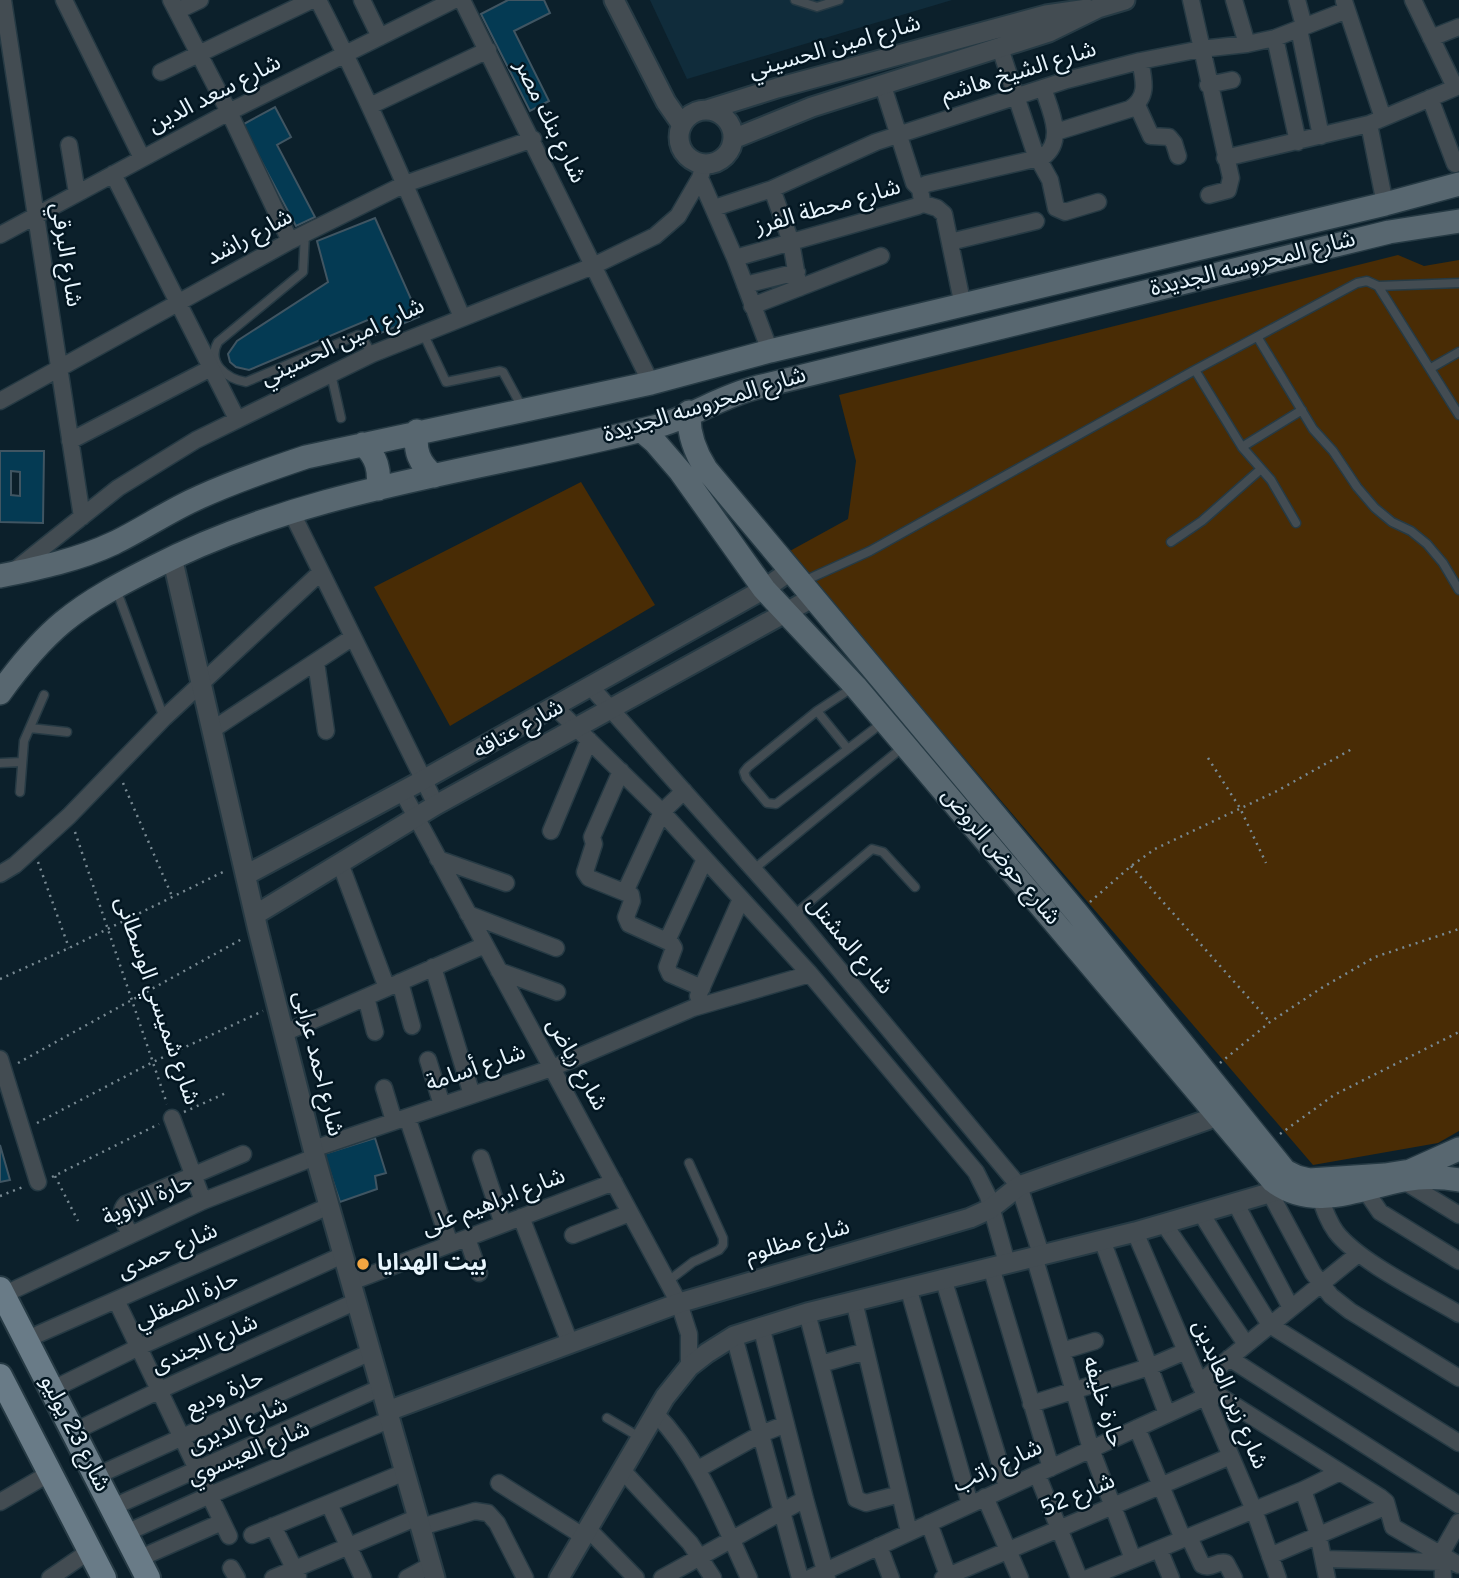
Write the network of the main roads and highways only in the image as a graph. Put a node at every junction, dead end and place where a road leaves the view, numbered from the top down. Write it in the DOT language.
graph roads {
  1 [pos="1457,174"];
  2 [pos="1459,220"];
  3 [pos="746,358"];
  4 [pos="758,387"];
  5 [pos="689,412"];
  6 [pos="640,430"];
  7 [pos="417,431"];
  8 [pos="363,444"];
  9 [pos="434,476"];
  10 [pos="378,489"];
  11 [pos="5,575"];
  12 [pos="0,693"];
  13 [pos="1127,991"];
  14 [pos="1178,1053"];
  15 [pos="1459,1149"];
  16 [pos="1406,1176"];
  17 [pos="1459,1180"];
  18 [pos="1,1292"];
  19 [pos="0,1376"];
  20 [pos="105,1493"];
  21 [pos="72,1520"];
  22 [pos="143,1568"];
  23 [pos="105,1578"];
  1 -- 3 [label="main road, شارع المحروسه الجديدة"];
  2 -- 4 [label="main road, شارع المحروسه الجديدة"];
  3 -- 4 [label="main road"];
  3 -- 7 [label="main road, شارع المحروسه الجديدة"];
  4 -- 5 [label="main road, شارع المحروسه الجديدة"];
  5 -- 6 [label="main road, شارع المحروسه الجديدة"];
  5 -- 13 [label="main road, شارع حوض الروض"];
  6 -- 9 [label="main road, شارع المحروسه الجديدة"];
  6 -- 13 [label="main road, شارع حوض الروض"];
  7 -- 8 [label="main road, شارع المحروسه الجديدة"];
  7 -- 9 [label="main road"];
  8 -- 10 [label="main road"];
  8 -- 11 [label="main road, شارع المحروسه الجديدة"];
  9 -- 10 [label="main road, شارع المحروسه الجديدة"];
  10 -- 12 [label="main road, شارع المحروسه الجديدة"];
  13 -- 14 [label="main road, شارع حوض الروض"];
  14 -- 16 [label="main road, شارع حوض الروض"];
  14 -- 16 [label="main road, شارع حوض الروض"];
  15 -- 16 [label="main road"];
  16 -- 17 [label="main road"];
  18 -- 20 [label="main road, شارع 23 يوليو"];
  19 -- 21 [label="main road, شارع 23 يوليو"];
  20 -- 21 [label="main road"];
  20 -- 22 [label="main road, شارع 23 يوليو"];
  21 -- 23 [label="main road, شارع 23 يوليو"];
  22 -- 23 [label="main road"];
}
